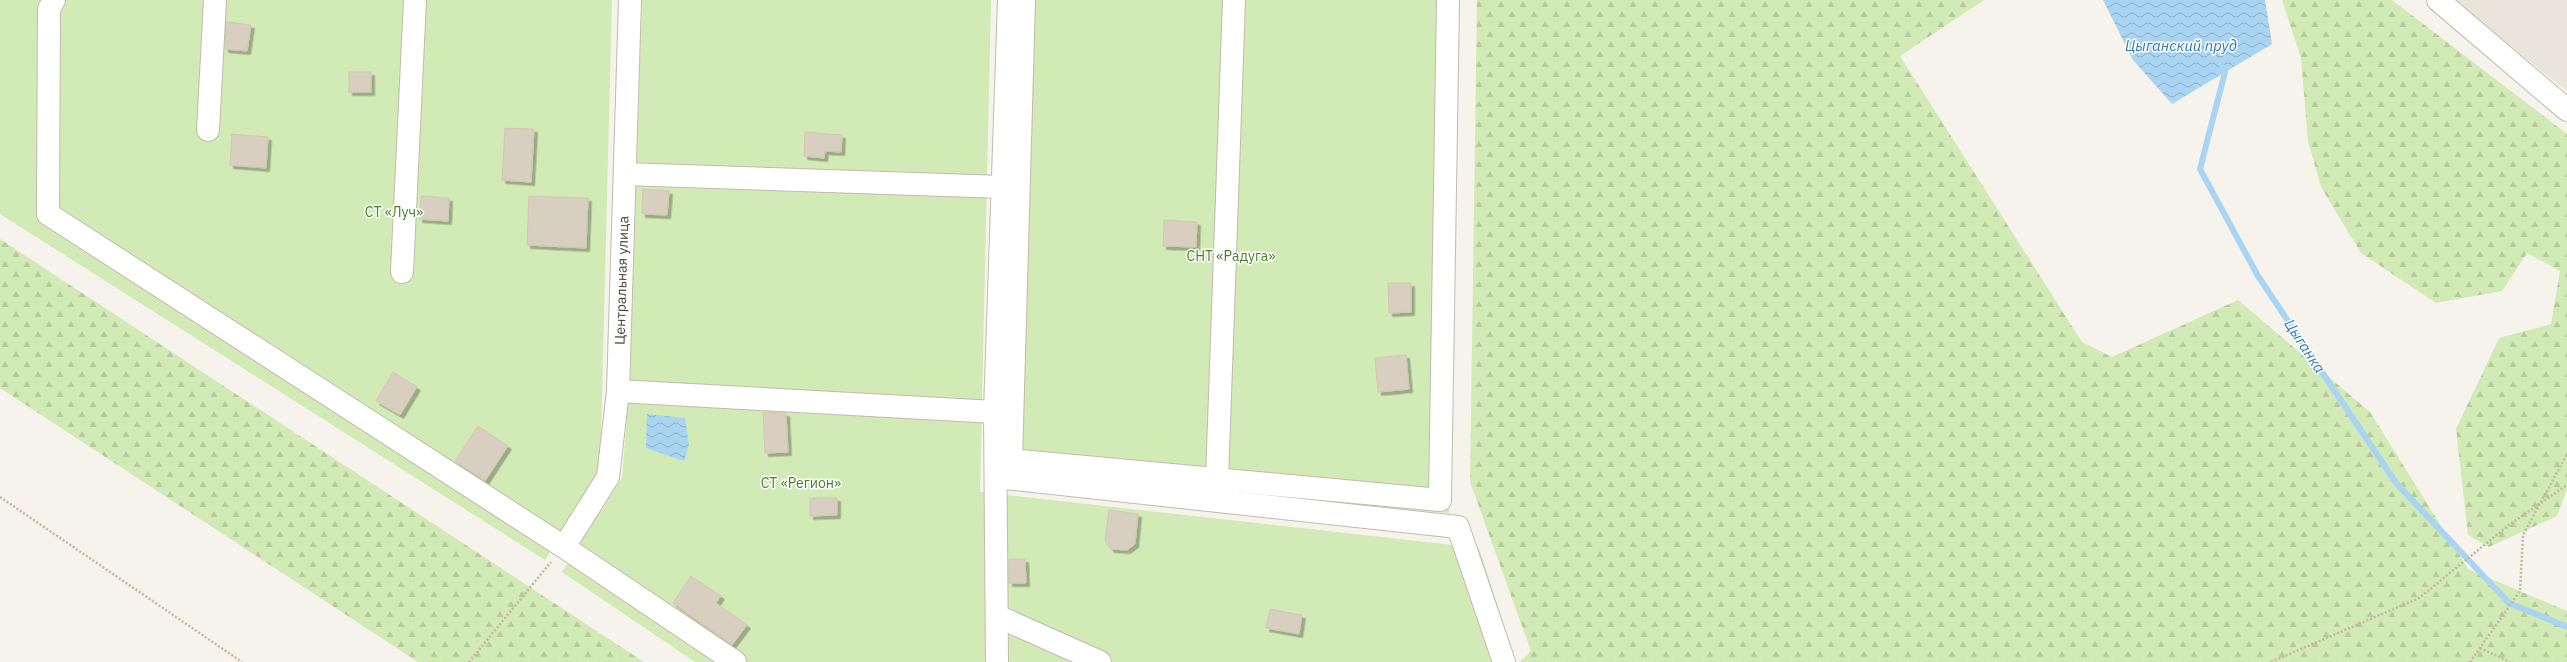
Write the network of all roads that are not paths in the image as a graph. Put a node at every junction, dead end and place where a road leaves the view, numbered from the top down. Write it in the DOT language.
graph roads {
  1 [pos="54,0"];
  2 [pos="215,0"];
  3 [pos="415,0"];
  4 [pos="630,0"];
  5 [pos="1009,0"];
  6 [pos="1024,0"];
  7 [pos="1234,0"];
  8 [pos="1448,0"];
  9 [pos="2438,0"];
  10 [pos="2567,110"];
  11 [pos="208,130"];
  12 [pos="625,174"];
  13 [pos="1003,187"];
  14 [pos="402,272"];
  15 [pos="618,391"];
  16 [pos="995,412"];
  17 [pos="996,477"];
  18 [pos="1217,480"];
  19 [pos="564,547"];
  20 [pos="997,616"];
  21 [pos="735,662"];
  22 [pos="998,662"];
  23 [pos="1100,662"];
  24 [pos="1504,662"];
  1 -- 19 [label="street"];
  2 -- 11 [label="street"];
  3 -- 14 [label="street"];
  4 -- 12 [label="street, Центральная улица"];
  5 -- 13 [label="street"];
  6 -- 18 [label="street"];
  7 -- 18 [label="street"];
  8 -- 18 [label="street"];
  9 -- 10 [label="street"];
  12 -- 13 [label="street"];
  12 -- 15 [label="street, Центральная улица"];
  13 -- 16 [label="street"];
  15 -- 16 [label="street"];
  15 -- 19 [label="street, Центральная улица"];
  16 -- 17 [label="street"];
  17 -- 20 [label="street"];
  17 -- 24 [label="street"];
  19 -- 21 [label="street"];
  20 -- 22 [label="street"];
  20 -- 23 [label="street"];
}
